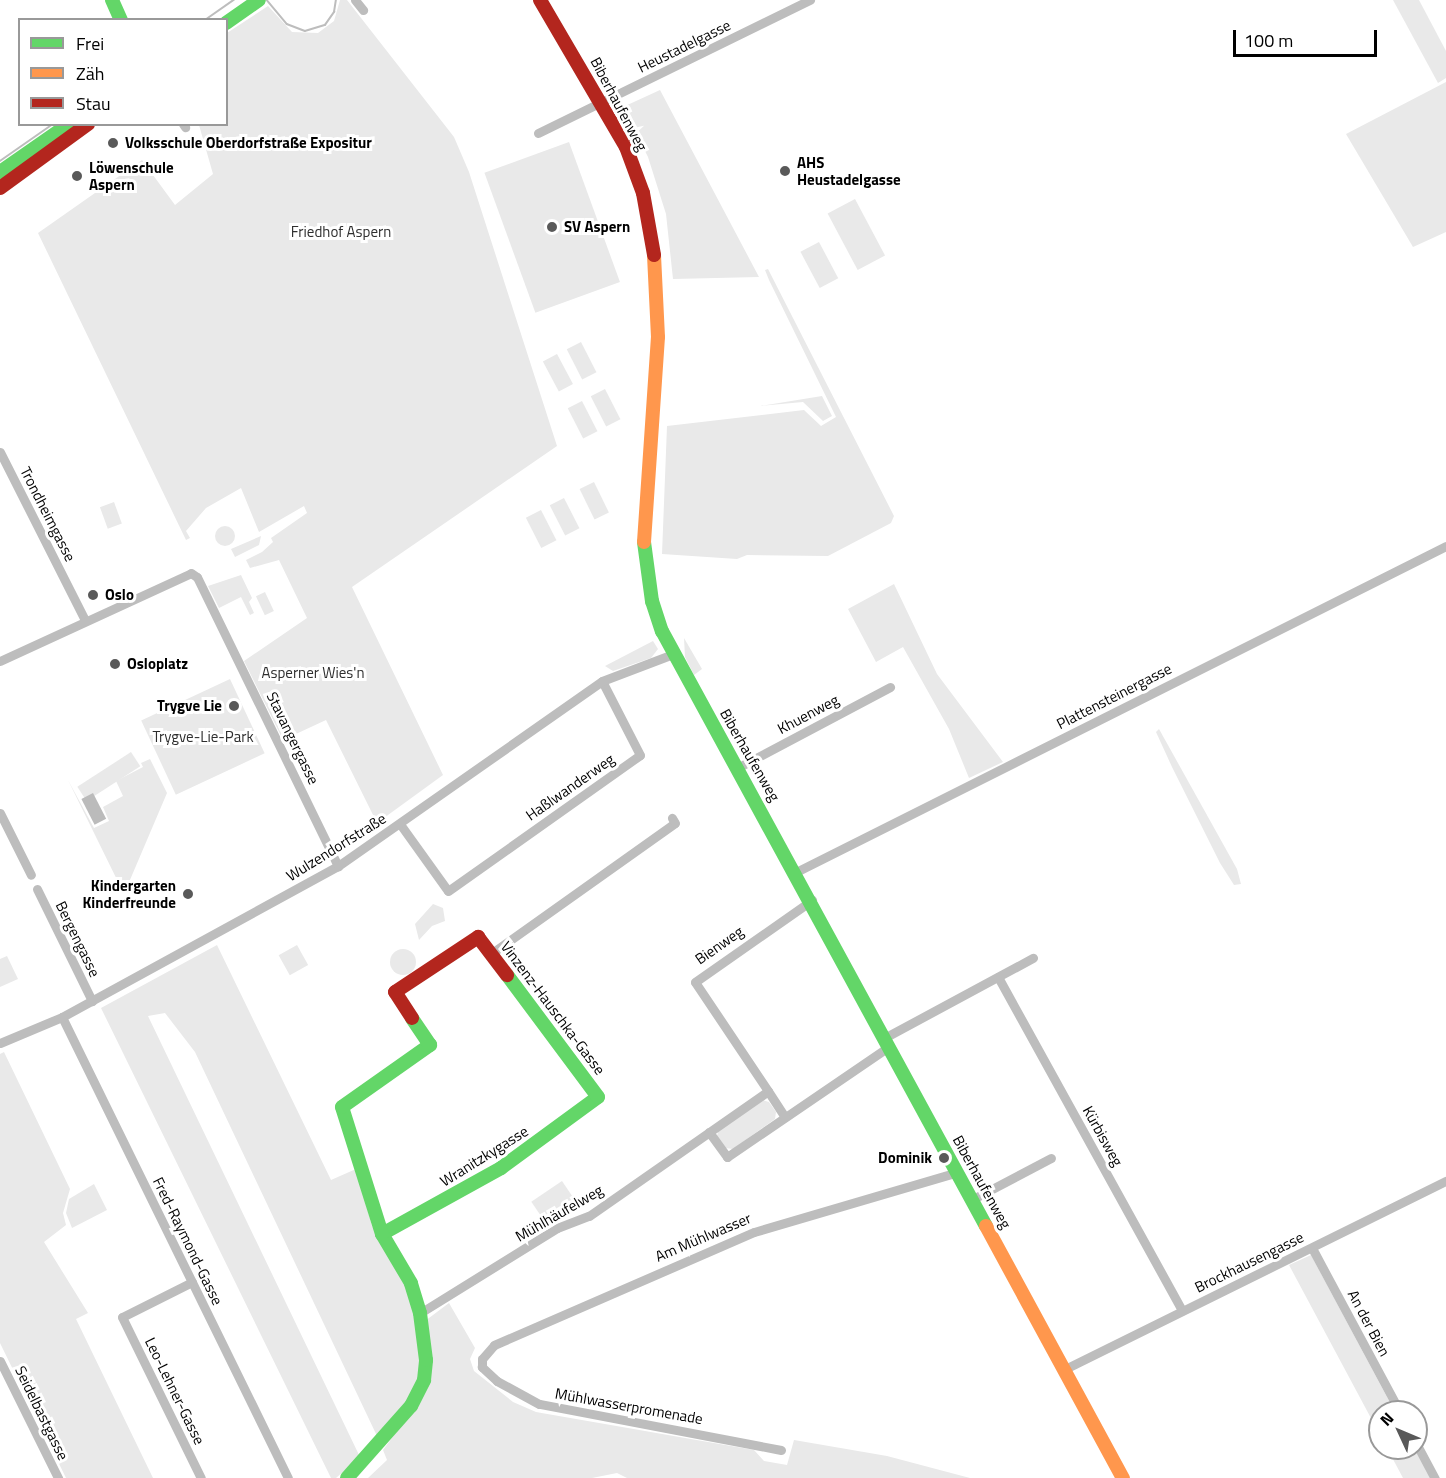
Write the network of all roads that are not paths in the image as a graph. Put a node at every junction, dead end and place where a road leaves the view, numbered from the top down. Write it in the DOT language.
graph roads {
  1 [pos="112,0"];
  2 [pos="246,0"];
  3 [pos="259,0"];
  4 [pos="355,0"];
  5 [pos="540,0"];
  6 [pos="810,0"];
  7 [pos="363,10"];
  8 [pos="121,18"];
  9 [pos="223,18"];
  10 [pos="228,22"];
  11 [pos="603,103"];
  12 [pos="66,126"];
  13 [pos="85,126"];
  14 [pos="538,133"];
  15 [pos="0,172"];
  16 [pos="0,188"];
  17 [pos="0,452"];
  18 [pos="1446,546"];
  19 [pos="85,620"];
  20 [pos="673,654"];
  21 [pos="0,661"];
  22 [pos="602,681"];
  23 [pos="890,687"];
  24 [pos="739,767"];
  25 [pos="0,813"];
  26 [pos="672,818"];
  27 [pos="400,824"];
  28 [pos="338,866"];
  29 [pos="796,873"];
  30 [pos="31,875"];
  31 [pos="37,889"];
  32 [pos="812,900"];
  33 [pos="492,953"];
  34 [pos="1033,958"];
  35 [pos="998,977"];
  36 [pos="92,1001"];
  37 [pos="62,1017"];
  38 [pos="888,1041"];
  39 [pos="0,1043"];
  40 [pos="768,1091"];
  41 [pos="598,1097"];
  42 [pos="785,1117"];
  43 [pos="709,1132"];
  44 [pos="1051,1158"];
  45 [pos="958,1172"];
  46 [pos="1446,1181"];
  47 [pos="973,1199"];
  48 [pos="382,1234"];
  49 [pos="1312,1248"];
  50 [pos="192,1282"];
  51 [pos="1182,1311"];
  52 [pos="420,1313"];
  53 [pos="0,1361"];
  54 [pos="482,1367"];
  55 [pos="1065,1369"];
  56 [pos="10,1381"];
  57 [pos="0,1388"];
  58 [pos="1394,1400"];
  59 [pos="782,1450"];
  60 [pos="1425,1460"];
  61 [pos="58,1478"];
  62 [pos="201,1478"];
  63 [pos="288,1478"];
  64 [pos="347,1478"];
  65 [pos="1123,1478"];
  66 [pos="1435,1478"];
  1 -- 8 [label="main road"];
  2 -- 9 [label="main road"];
  3 -- 10 [label="main road"];
  4 -- 7 [label="street"];
  5 -- 11 [label="main road, Biberhaufenweg"];
  6 -- 11 [label="street, Heustadelgasse"];
  11 -- 14 [label="street, Heustadelgasse"];
  11 -- 20 [label="main road, Biberhaufenweg"];
  12 -- 15 [label="main road"];
  13 -- 16 [label="main road"];
  17 -- 19 [label="street, Trondheimgasse"];
  18 -- 29 [label="street, Plattensteinergasse"];
  19 -- 21 [label="street"];
  19 -- 28 [label="street, Stavangergasse"];
  20 -- 22 [label="street, Wulzendorfstraße"];
  20 -- 24 [label="main road, Biberhaufenweg"];
  22 -- 27 [label="street, Wulzendorfstraße"];
  22 -- 27 [label="street, Haßlwanderweg"];
  23 -- 24 [label="street, Khuenweg"];
  24 -- 29 [label="main road, Biberhaufenweg"];
  25 -- 30 [label="street"];
  26 -- 33 [label="street"];
  27 -- 28 [label="street, Wulzendorfstraße"];
  28 -- 36 [label="street, Wulzendorfstraße"];
  29 -- 32 [label="main road, Biberhaufenweg"];
  31 -- 36 [label="street, Bergengasse"];
  32 -- 38 [label="main road, Biberhaufenweg"];
  32 -- 40 [label="street, Bienweg"];
  33 -- 41 [label="main road, Vinzenz-Hauschka-Gasse"];
  33 -- 48 [label="main road, Vinzenz-Hauschka-Gasse"];
  34 -- 35 [label="street"];
  35 -- 38 [label="street"];
  35 -- 51 [label="street, Kürbisweg"];
  36 -- 37 [label="street, Wulzendorfstraße"];
  37 -- 39 [label="street, Wulzendorfstraße"];
  37 -- 50 [label="street, Fred-Raymond-Gasse"];
  38 -- 42 [label="street"];
  38 -- 45 [label="main road, Biberhaufenweg"];
  40 -- 42 [label="street"];
  40 -- 43 [label="street, Mühlhäufelweg"];
  41 -- 48 [label="main road, Wranitzkygasse"];
  42 -- 43 [label="street"];
  43 -- 52 [label="street, Mühlhäufelweg"];
  44 -- 47 [label="street"];
  45 -- 47 [label="main road, Biberhaufenweg"];
  45 -- 54 [label="street, Am Mühlwasser"];
  46 -- 49 [label="street, Brockhausengasse"];
  47 -- 55 [label="main road, Biberhaufenweg"];
  48 -- 52 [label="main road"];
  49 -- 51 [label="street, Brockhausengasse"];
  49 -- 58 [label="street, An der Bien"];
  50 -- 62 [label="street, Leo-Lehner-Gasse"];
  50 -- 63 [label="street, Fred-Raymond-Gasse"];
  51 -- 55 [label="street, Brockhausengasse"];
  52 -- 64 [label="main road"];
  53 -- 56 [label="street, Seidelbastgasse"];
  54 -- 59 [label="street, Mühlwasserpromenade"];
  55 -- 65 [label="main road, Biberhaufenweg"];
  56 -- 57 [label="street"];
  56 -- 61 [label="street, Seidelbastgasse"];
  60 -- 66 [label="street"];
}
